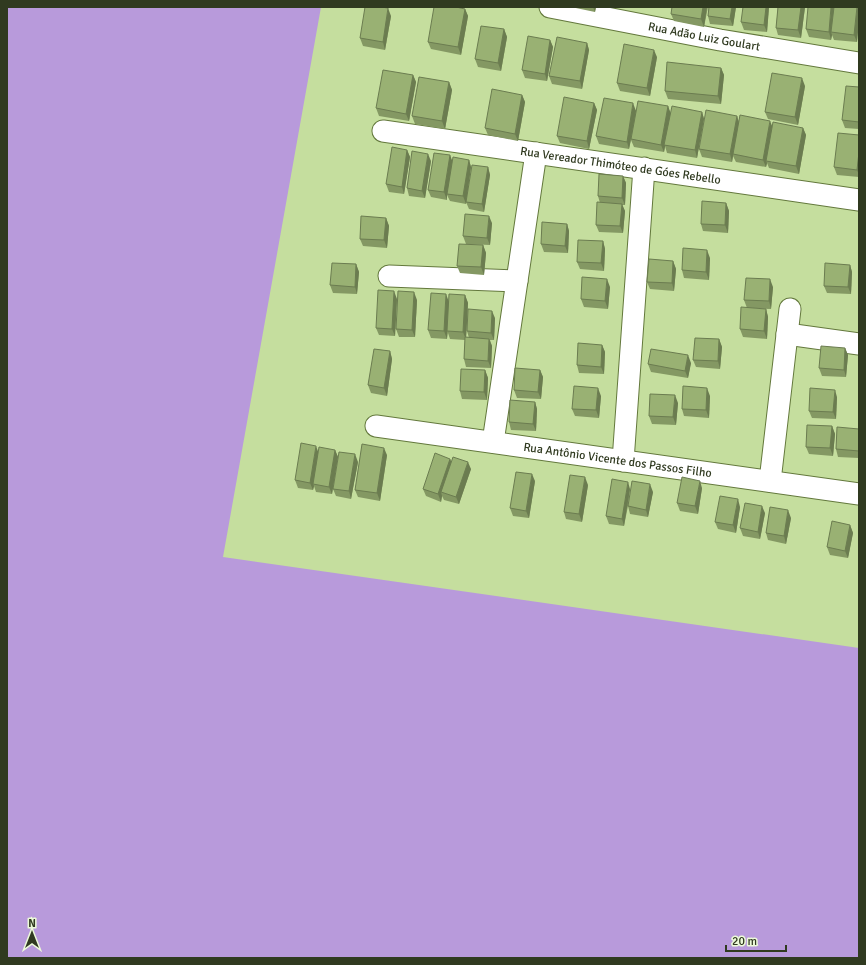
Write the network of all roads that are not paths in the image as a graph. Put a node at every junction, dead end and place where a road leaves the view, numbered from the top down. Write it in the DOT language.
graph roads {
  1 [pos="550,7"];
  2 [pos="859,63"];
  3 [pos="383,131"];
  4 [pos="536,153"];
  5 [pos="644,168"];
  6 [pos="859,200"];
  7 [pos="389,276"];
  8 [pos="517,281"];
  9 [pos="790,309"];
  10 [pos="787,334"];
  11 [pos="859,344"];
  12 [pos="376,426"];
  13 [pos="493,442"];
  14 [pos="623,461"];
  15 [pos="770,481"];
  16 [pos="859,494"];
  1 -- 2 [label="street, Rua Adão Luiz Goulart"];
  3 -- 4 [label="street, Rua Vereador Thimóteo de Góes Rebello"];
  4 -- 5 [label="street, Rua Vereador Thimóteo de Góes Rebello"];
  4 -- 8 [label="street"];
  5 -- 6 [label="street, Rua Vereador Thimóteo de Góes Rebello"];
  5 -- 14 [label="street"];
  7 -- 8 [label="street"];
  8 -- 13 [label="street"];
  9 -- 10 [label="street"];
  10 -- 11 [label="street"];
  10 -- 15 [label="street"];
  12 -- 13 [label="street, Rua Antônio Vicente dos Passos Filho"];
  13 -- 14 [label="street, Rua Antônio Vicente dos Passos Filho"];
  14 -- 15 [label="street, Rua Antônio Vicente dos Passos Filho"];
  15 -- 16 [label="street, Rua Antônio Vicente dos Passos Filho"];
}
